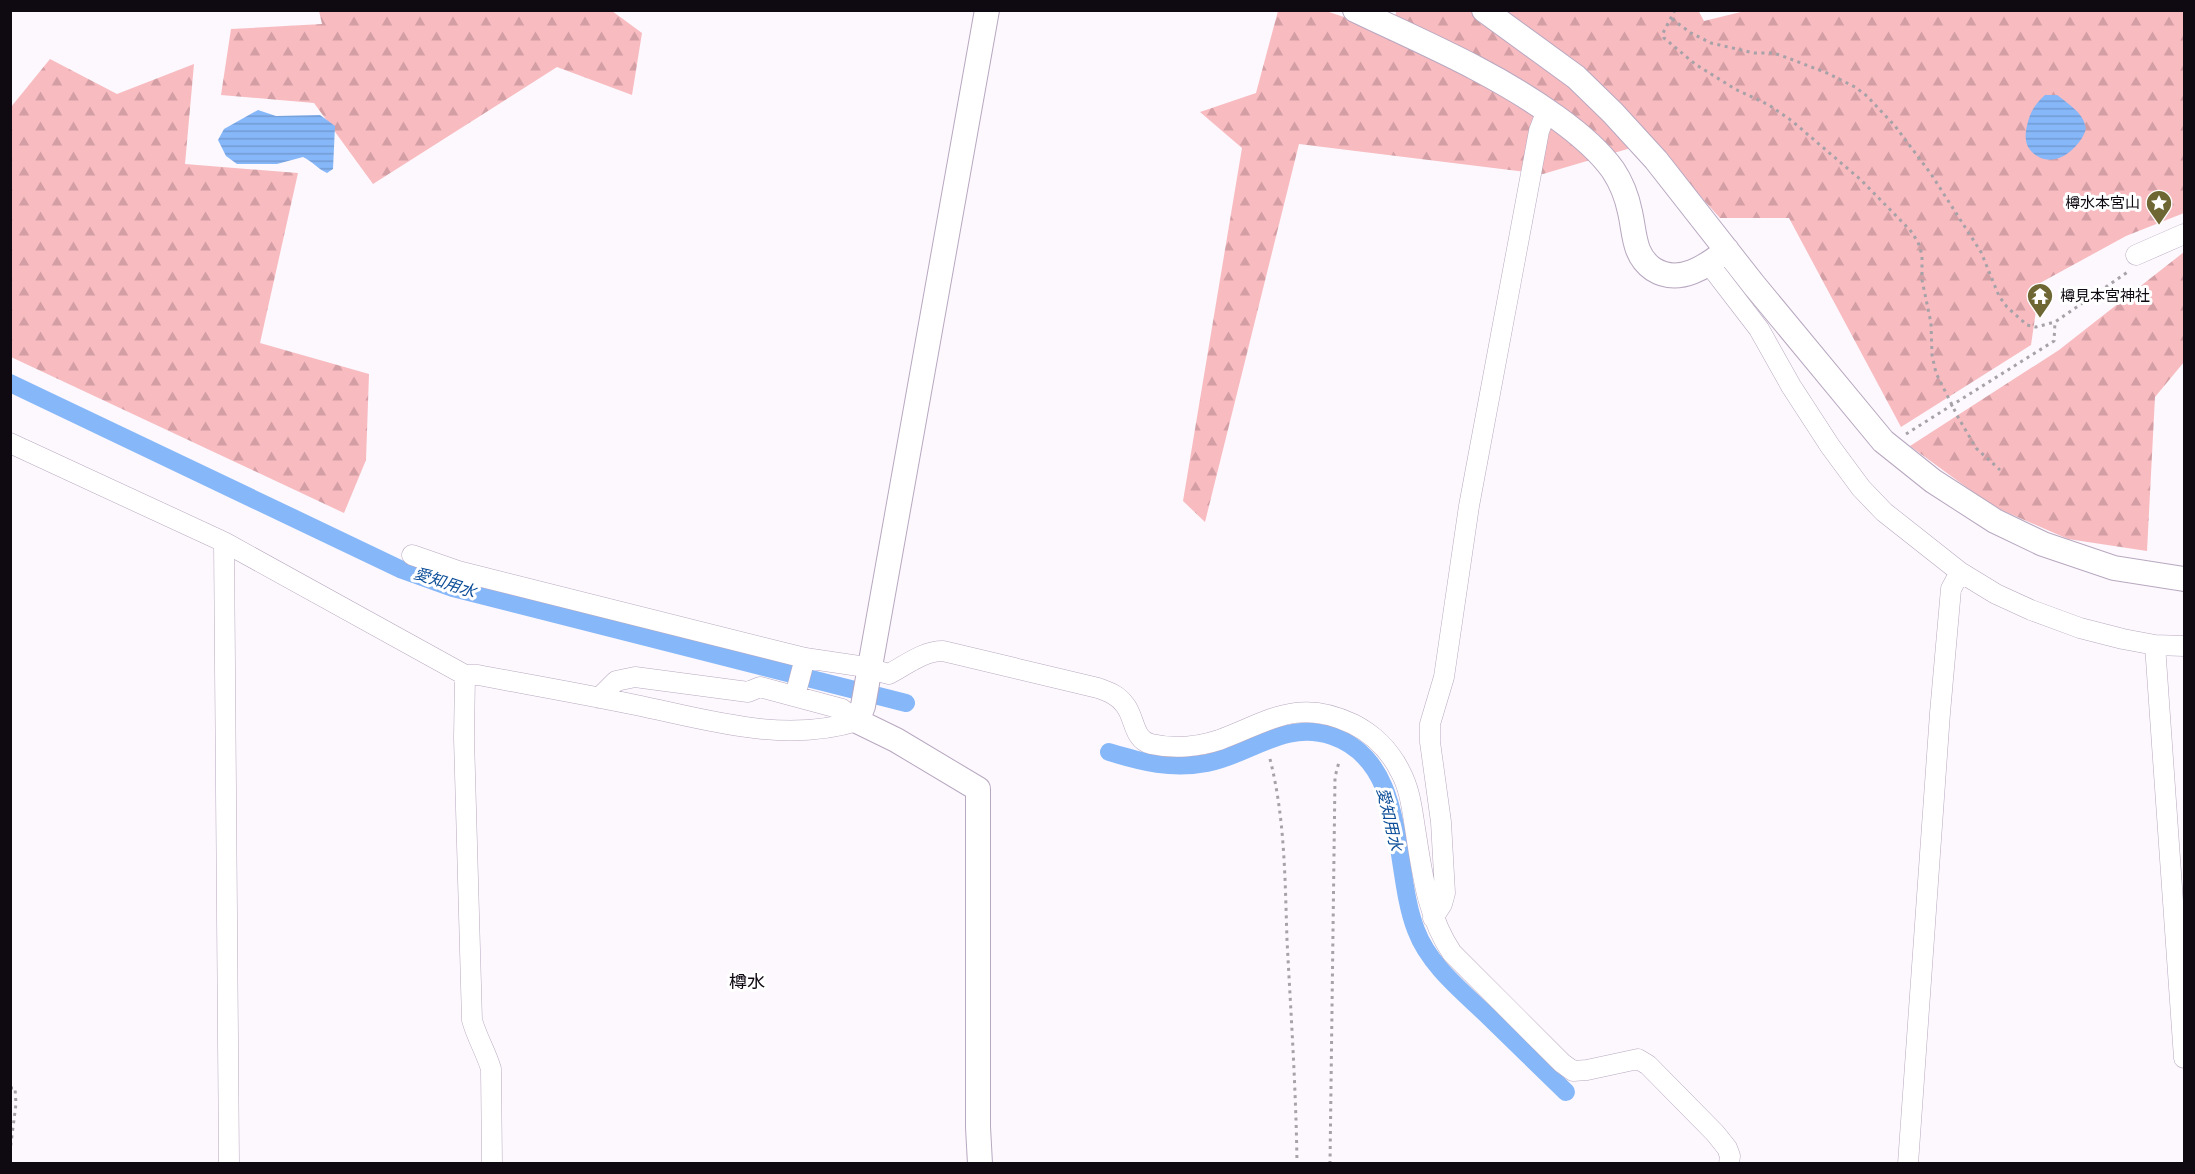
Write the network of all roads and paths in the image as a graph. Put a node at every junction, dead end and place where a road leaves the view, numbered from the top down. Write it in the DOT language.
graph roads {
  1 [pos="987,10"];
  2 [pos="1355,10"];
  3 [pos="1484,10"];
  4 [pos="1675,10"];
  5 [pos="1672,19"];
  6 [pos="1547,110"];
  7 [pos="2184,234"];
  8 [pos="2136,255"];
  9 [pos="1718,257"];
  10 [pos="2055,322"];
  11 [pos="1952,405"];
  12 [pos="1903,435"];
  13 [pos="10,442"];
  14 [pos="2000,470"];
  15 [pos="224,542"];
  16 [pos="412,555"];
  17 [pos="1960,572"];
  18 [pos="2184,579"];
  19 [pos="2155,645"];
  20 [pos="2184,646"];
  21 [pos="805,658"];
  22 [pos="869,671"];
  23 [pos="465,675"];
  24 [pos="795,696"];
  25 [pos="599,698"];
  26 [pos="860,713"];
  27 [pos="1270,759"];
  28 [pos="1339,762"];
  29 [pos="1433,918"];
  30 [pos="2184,1059"];
  31 [pos="10,1088"];
  32 [pos="10,1152"];
  33 [pos="229,1164"];
  34 [pos="492,1164"];
  35 [pos="980,1164"];
  36 [pos="1297,1164"];
  37 [pos="1330,1164"];
  38 [pos="1729,1164"];
  39 [pos="1908,1164"];
  1 -- 22 [label="street"];
  2 -- 6 [label="street"];
  3 -- 9 [label="street"];
  4 -- 5 [label="path"];
  5 -- 10 [label="path"];
  5 -- 11 [label="path"];
  6 -- 9 [label="street"];
  6 -- 29 [label="street"];
  7 -- 8 [label="street"];
  8 -- 10 [label="path"];
  9 -- 17 [label="street"];
  9 -- 18 [label="street"];
  10 -- 11 [label="path"];
  11 -- 12 [label="path"];
  11 -- 14 [label="path"];
  13 -- 15 [label="street"];
  15 -- 23 [label="street"];
  15 -- 33 [label="street"];
  16 -- 21 [label="street"];
  17 -- 19 [label="street"];
  17 -- 39 [label="street"];
  19 -- 20 [label="street"];
  19 -- 30 [label="street"];
  21 -- 22 [label="street"];
  21 -- 24 [label="street"];
  22 -- 26 [label="street"];
  22 -- 29 [label="street"];
  23 -- 25 [label="street"];
  23 -- 34 [label="street"];
  24 -- 25 [label="street"];
  24 -- 26 [label="street"];
  25 -- 26 [label="street"];
  26 -- 35 [label="street"];
  27 -- 36 [label="path"];
  28 -- 37 [label="path"];
  29 -- 38 [label="street"];
  31 -- 32 [label="path"];
}
